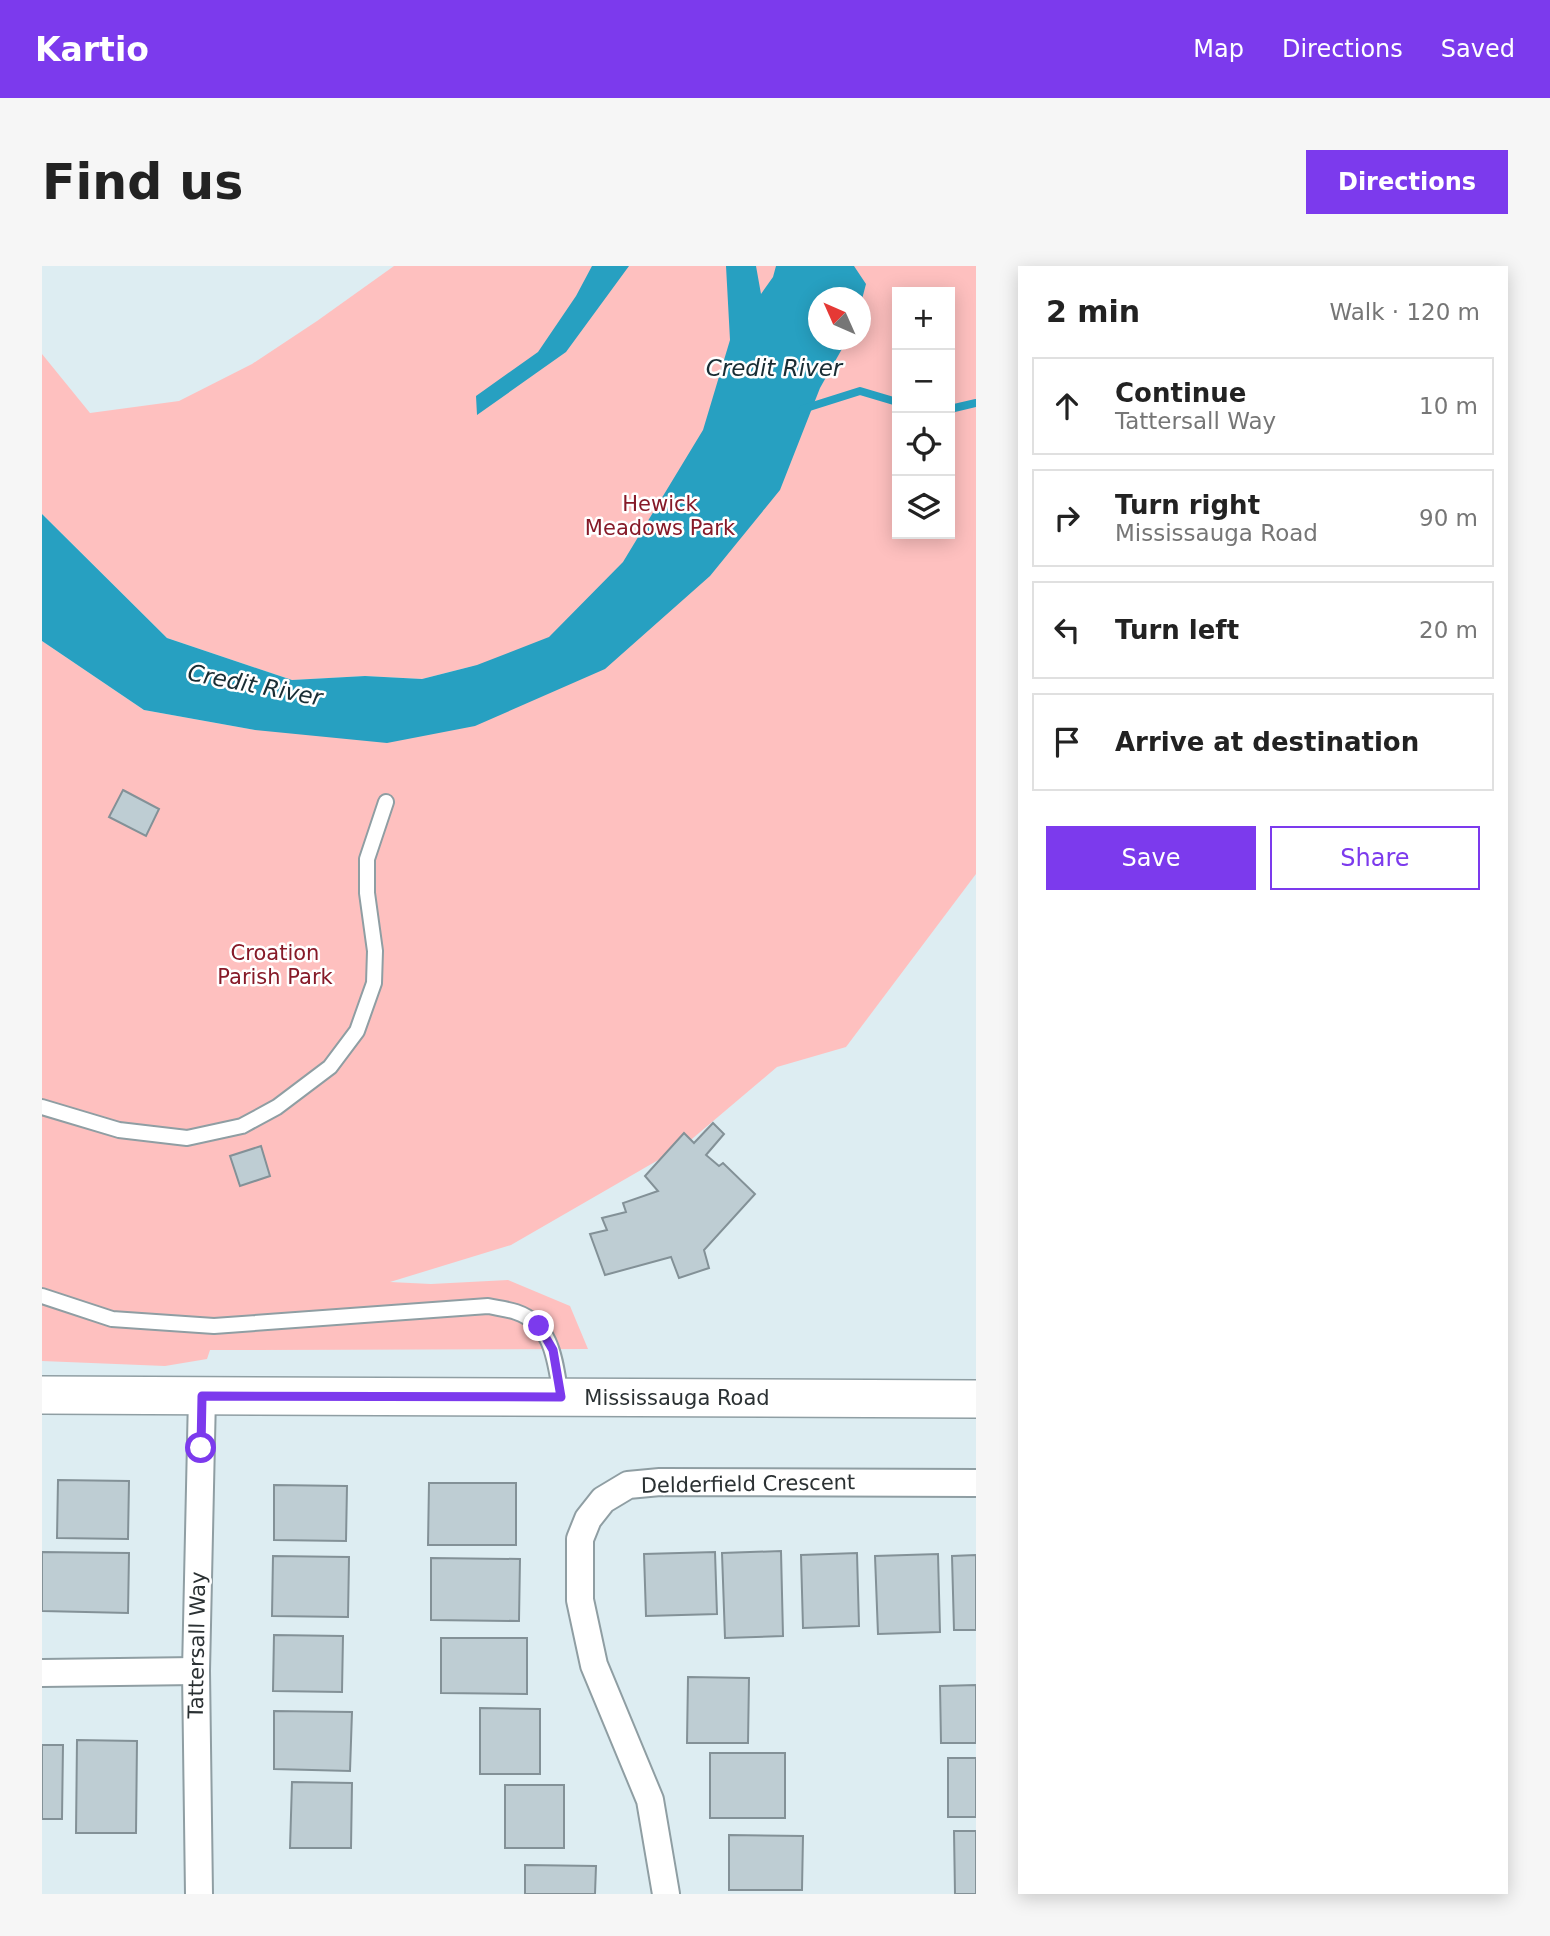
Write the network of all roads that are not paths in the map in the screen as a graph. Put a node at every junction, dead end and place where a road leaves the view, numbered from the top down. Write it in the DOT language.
graph roads {
  1 [pos="386,802"];
  2 [pos="42,1107"];
  3 [pos="42,1296"];
  4 [pos="42,1395"];
  5 [pos="202,1396"];
  6 [pos="561,1397"];
  7 [pos="976,1399"];
  8 [pos="976,1483"];
  9 [pos="196,1671"];
  10 [pos="42,1673"];
  11 [pos="200,1894"];
  12 [pos="666,1894"];
  1 -- 2 [label="lane"];
  3 -- 6 [label="lane"];
  4 -- 5 [label="main road, Mississauga Road"];
  5 -- 6 [label="main road, Mississauga Road"];
  5 -- 9 [label="street, Tattersall Way"];
  6 -- 7 [label="main road, Mississauga Road"];
  8 -- 12 [label="street, Delderfield Crescent"];
  9 -- 10 [label="street"];
  9 -- 11 [label="street, Tattersall Way"];
}
